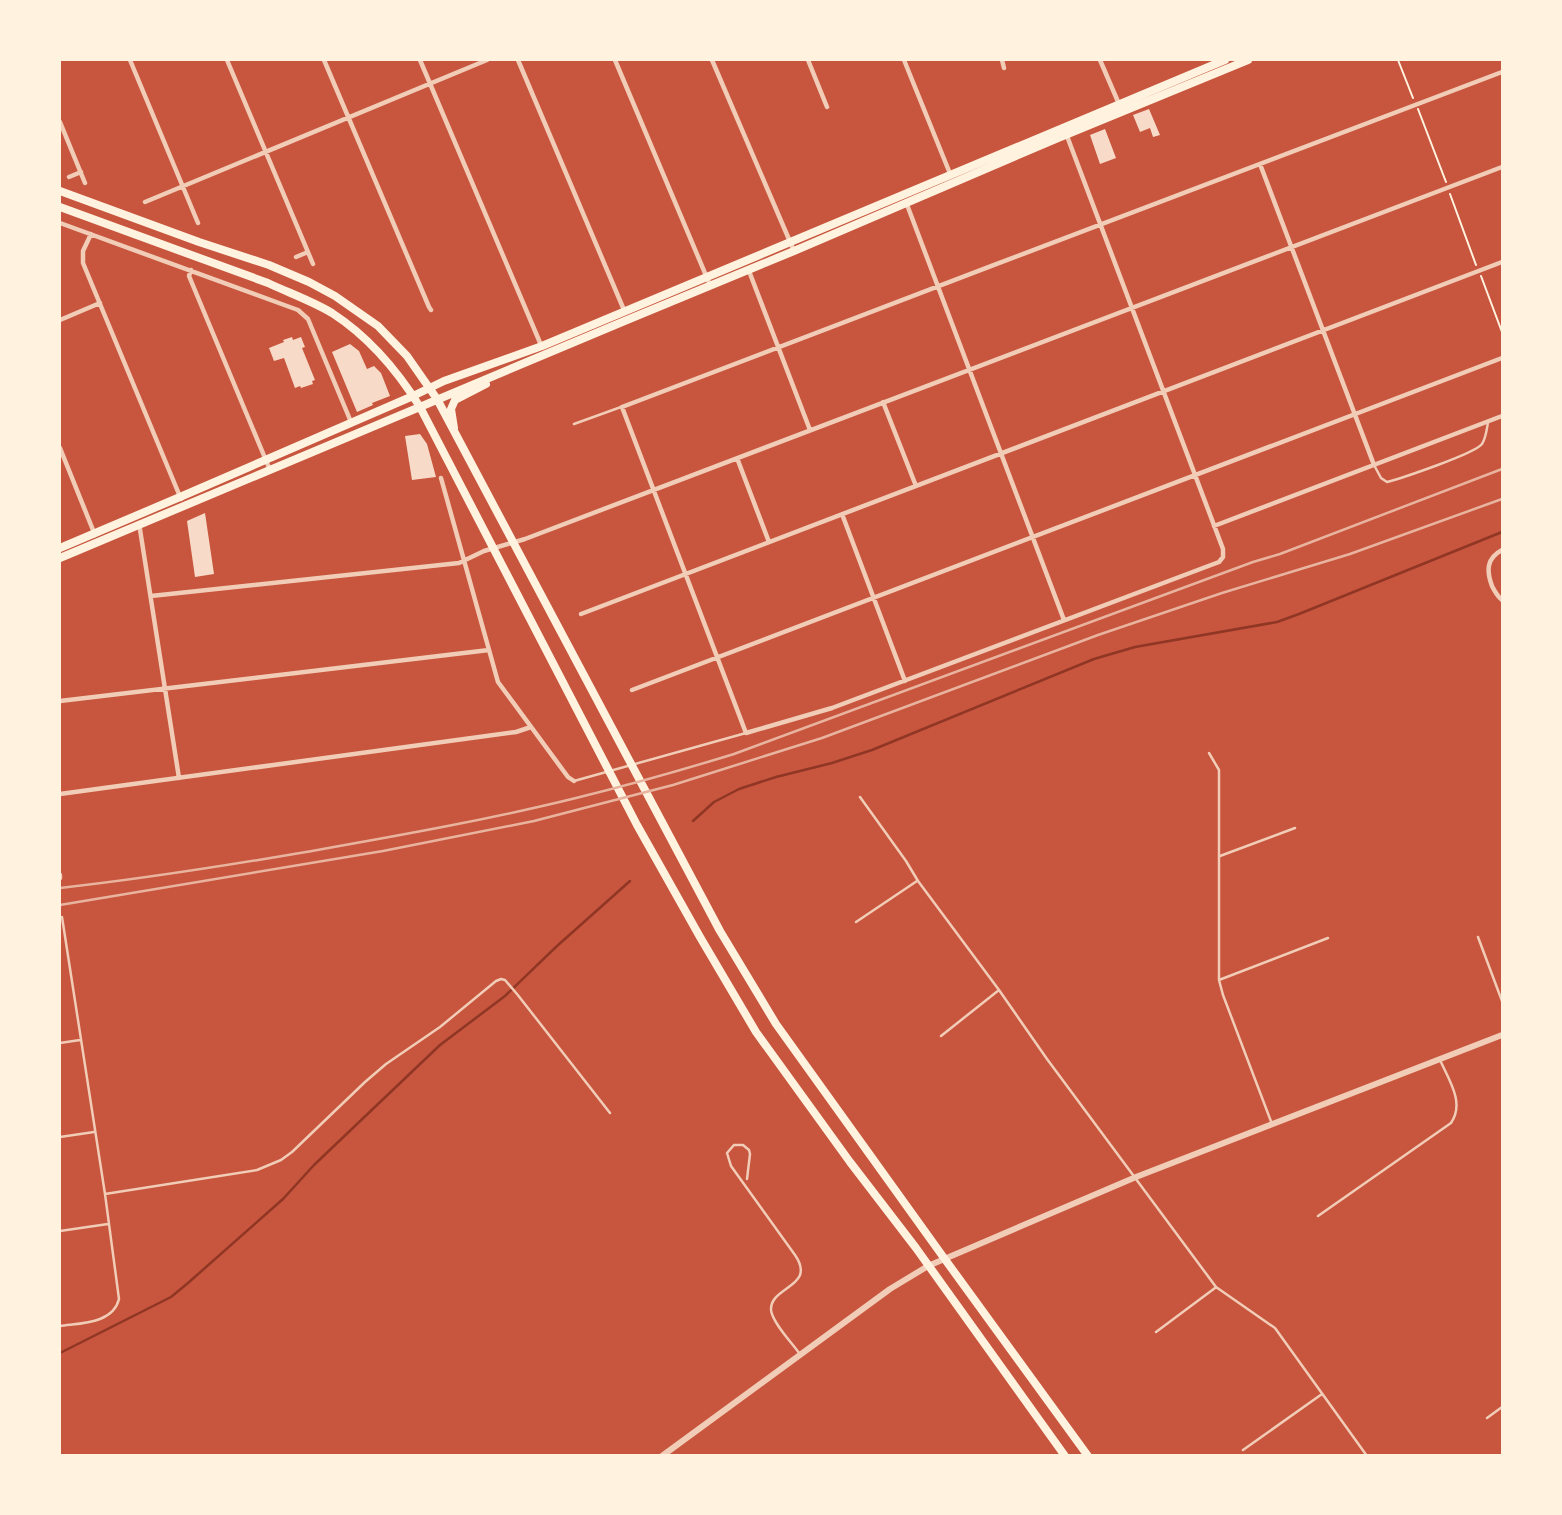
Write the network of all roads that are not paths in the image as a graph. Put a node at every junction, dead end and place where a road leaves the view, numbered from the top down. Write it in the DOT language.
graph roads {
  1 [pos="130,60"];
  2 [pos="227,60"];
  3 [pos="324,60"];
  4 [pos="420,60"];
  5 [pos="487,60"];
  6 [pos="518,60"];
  7 [pos="615,60"];
  8 [pos="712,60"];
  9 [pos="808,60"];
  10 [pos="904,60"];
  11 [pos="1002,60"];
  12 [pos="1100,60"];
  13 [pos="1225,60"];
  14 [pos="1248,60"];
  15 [pos="1003,68"];
  16 [pos="1503,72"];
  17 [pos="430,83"];
  18 [pos="827,107"];
  19 [pos="1121,108"];
  20 [pos="349,118"];
  21 [pos="60,121"];
  22 [pos="1065,130"];
  23 [pos="266,153"];
  24 [pos="1260,164"];
  25 [pos="1503,167"];
  26 [pos="81,172"];
  27 [pos="69,177"];
  28 [pos="953,179"];
  29 [pos="85,183"];
  30 [pos="184,187"];
  31 [pos="60,191"];
  32 [pos="904,198"];
  33 [pos="145,202"];
  34 [pos="60,207"];
  35 [pos="60,223"];
  36 [pos="198,223"];
  37 [pos="1101,225"];
  38 [pos="91,234"];
  39 [pos="790,242"];
  40 [pos="1292,247"];
  41 [pos="794,251"];
  42 [pos="308,252"];
  43 [pos="296,257"];
  44 [pos="1503,262"];
  45 [pos="313,264"];
  46 [pos="746,265"];
  47 [pos="191,270"];
  48 [pos="708,281"];
  49 [pos="937,287"];
  50 [pos="100,303"];
  51 [pos="1132,308"];
  52 [pos="431,310"];
  53 [pos="625,315"];
  54 [pos="60,320"];
  55 [pos="1323,331"];
  56 [pos="542,346"];
  57 [pos="778,348"];
  58 [pos="545,355"];
  59 [pos="1503,358"];
  60 [pos="969,370"];
  61 [pos="499,374"];
  62 [pos="429,388"];
  63 [pos="1164,391"];
  64 [pos="413,396"];
  65 [pos="437,399"];
  66 [pos="883,402"];
  67 [pos="420,407"];
  68 [pos="622,407"];
  69 [pos="1355,415"];
  70 [pos="1503,416"];
  71 [pos="1488,421"];
  72 [pos="351,422"];
  73 [pos="575,424"];
  74 [pos="810,430"];
  75 [pos="455,434"];
  76 [pos="60,448"];
  77 [pos="1001,453"];
  78 [pos="737,458"];
  79 [pos="266,459"];
  80 [pos="1374,465"];
  81 [pos="271,470"];
  82 [pos="1195,475"];
  83 [pos="441,478"];
  84 [pos="916,487"];
  85 [pos="654,490"];
  86 [pos="180,497"];
  87 [pos="185,506"];
  88 [pos="842,514"];
  89 [pos="136,515"];
  90 [pos="140,526"];
  91 [pos="1214,526"];
  92 [pos="94,533"];
  93 [pos="1033,537"];
  94 [pos="99,542"];
  95 [pos="514,542"];
  96 [pos="769,542"];
  97 [pos="60,548"];
  98 [pos="493,549"];
  99 [pos="1503,550"];
  100 [pos="60,558"];
  101 [pos="465,561"];
  102 [pos="686,574"];
  103 [pos="151,596"];
  104 [pos="873,598"];
  105 [pos="1503,600"];
  106 [pos="581,614"];
  107 [pos="1064,620"];
  108 [pos="489,649"];
  109 [pos="717,657"];
  110 [pos="905,681"];
  111 [pos="165,688"];
  112 [pos="632,690"];
  113 [pos="60,701"];
  114 [pos="531,727"];
  115 [pos="746,733"];
  116 [pos="1209,753"];
  117 [pos="179,778"];
  118 [pos="574,781"];
  119 [pos="60,794"];
  120 [pos="860,797"];
  121 [pos="1295,828"];
  122 [pos="1220,856"];
  123 [pos="918,881"];
  124 [pos="62,917"];
  125 [pos="856,922"];
  126 [pos="1478,937"];
  127 [pos="1328,938"];
  128 [pos="1219,980"];
  129 [pos="999,990"];
  130 [pos="1503,1001"];
  131 [pos="1503,1035"];
  132 [pos="941,1036"];
  133 [pos="80,1040"];
  134 [pos="60,1043"];
  135 [pos="1440,1059"];
  136 [pos="610,1113"];
  137 [pos="1272,1124"];
  138 [pos="95,1132"];
  139 [pos="60,1137"];
  140 [pos="1136,1177"];
  141 [pos="747,1179"];
  142 [pos="105,1194"];
  143 [pos="1318,1216"];
  144 [pos="109,1224"];
  145 [pos="60,1231"];
  146 [pos="944,1258"];
  147 [pos="928,1266"];
  148 [pos="1216,1287"];
  149 [pos="60,1326"];
  150 [pos="1156,1332"];
  151 [pos="800,1354"];
  152 [pos="1322,1394"];
  153 [pos="1503,1407"];
  154 [pos="1488,1418"];
  155 [pos="1243,1450"];
  156 [pos="662,1455"];
  157 [pos="1065,1455"];
  158 [pos="1088,1455"];
  159 [pos="1367,1455"];
  1 -- 30 [label="street"];
  2 -- 23 [label="street"];
  3 -- 20 [label="street"];
  4 -- 17 [label="street"];
  5 -- 17 [label="street"];
  6 -- 53 [label="street"];
  7 -- 48 [label="street"];
  8 -- 39 [label="street"];
  9 -- 18 [label="street"];
  10 -- 28 [label="street"];
  11 -- 15 [label="street"];
  12 -- 19 [label="street"];
  13 -- 19 [label="main road"];
  14 -- 19 [label="main road"];
  16 -- 24 [label="street"];
  17 -- 20 [label="street"];
  17 -- 56 [label="street"];
  19 -- 22 [label="main road"];
  20 -- 23 [label="street"];
  20 -- 52 [label="street"];
  21 -- 26 [label="street"];
  22 -- 28 [label="main road"];
  22 -- 37 [label="street"];
  23 -- 30 [label="street"];
  23 -- 42 [label="street"];
  24 -- 37 [label="street"];
  24 -- 40 [label="street"];
  25 -- 40 [label="street"];
  26 -- 27 [label="street"];
  26 -- 29 [label="street"];
  28 -- 32 [label="main road"];
  30 -- 33 [label="street"];
  30 -- 36 [label="street"];
  31 -- 62 [label="main road"];
  32 -- 39 [label="main road"];
  32 -- 41 [label="main road"];
  32 -- 49 [label="street"];
  34 -- 64 [label="main road"];
  35 -- 38 [label="street"];
  37 -- 49 [label="street"];
  37 -- 51 [label="street"];
  38 -- 47 [label="street"];
  38 -- 50 [label="street"];
  39 -- 41 [label="street"];
  39 -- 46 [label="main road"];
  40 -- 51 [label="street"];
  40 -- 55 [label="street"];
  41 -- 46 [label="main road"];
  42 -- 43 [label="street"];
  42 -- 45 [label="street"];
  44 -- 55 [label="street"];
  46 -- 48 [label="main road"];
  46 -- 57 [label="street"];
  47 -- 72 [label="street"];
  47 -- 79 [label="street"];
  48 -- 53 [label="main road"];
  49 -- 57 [label="street"];
  49 -- 60 [label="street"];
  50 -- 54 [label="street"];
  50 -- 86 [label="street"];
  51 -- 60 [label="street"];
  51 -- 63 [label="street"];
  53 -- 56 [label="main road"];
  53 -- 58 [label="main road"];
  55 -- 63 [label="street"];
  55 -- 69 [label="street"];
  56 -- 58 [label="street"];
  56 -- 62 [label="main road"];
  57 -- 68 [label="street"];
  57 -- 74 [label="street"];
  58 -- 61 [label="main road"];
  59 -- 69 [label="street"];
  60 -- 66 [label="street"];
  60 -- 77 [label="street"];
  61 -- 65 [label="main road"];
  61 -- 75 [label="main road"];
  62 -- 64 [label="main road"];
  62 -- 65 [label="main road"];
  63 -- 77 [label="street"];
  63 -- 82 [label="street"];
  64 -- 67 [label="main road"];
  64 -- 72 [label="main road"];
  65 -- 67 [label="main road"];
  65 -- 75 [label="main road"];
  66 -- 74 [label="street"];
  66 -- 84 [label="street"];
  67 -- 81 [label="main road"];
  67 -- 98 [label="main road"];
  68 -- 73 [label="lane"];
  68 -- 85 [label="street"];
  69 -- 80 [label="street"];
  69 -- 82 [label="street"];
  70 -- 71 [label="street"];
  71 -- 80 [label="street"];
  71 -- 80 [label="lane"];
  72 -- 79 [label="main road"];
  74 -- 78 [label="street"];
  75 -- 95 [label="main road"];
  76 -- 92 [label="street"];
  77 -- 84 [label="street"];
  77 -- 93 [label="street"];
  78 -- 85 [label="street"];
  78 -- 96 [label="street"];
  79 -- 81 [label="street"];
  79 -- 86 [label="main road"];
  80 -- 91 [label="street"];
  81 -- 87 [label="main road"];
  82 -- 91 [label="street"];
  82 -- 93 [label="street"];
  83 -- 101 [label="street"];
  84 -- 88 [label="street"];
  85 -- 95 [label="street"];
  85 -- 102 [label="street"];
  86 -- 87 [label="street"];
  86 -- 89 [label="main road"];
  87 -- 90 [label="main road"];
  88 -- 96 [label="street"];
  88 -- 104 [label="street"];
  89 -- 90 [label="street"];
  89 -- 92 [label="main road"];
  90 -- 94 [label="main road"];
  90 -- 103 [label="street"];
  91 -- 107 [label="street"];
  92 -- 94 [label="street"];
  92 -- 97 [label="main road"];
  93 -- 104 [label="street"];
  93 -- 107 [label="street"];
  94 -- 100 [label="main road"];
  95 -- 98 [label="street"];
  95 -- 146 [label="main road"];
  96 -- 102 [label="street"];
  98 -- 101 [label="street"];
  98 -- 147 [label="main road"];
  99 -- 105 [label="street"];
  101 -- 103 [label="street"];
  101 -- 108 [label="street"];
  102 -- 106 [label="street"];
  102 -- 109 [label="street"];
  103 -- 111 [label="street"];
  104 -- 109 [label="street"];
  104 -- 110 [label="street"];
  107 -- 110 [label="street"];
  108 -- 111 [label="street"];
  108 -- 114 [label="street"];
  109 -- 112 [label="street"];
  109 -- 115 [label="street"];
  110 -- 115 [label="street"];
  111 -- 113 [label="street"];
  111 -- 117 [label="street"];
  114 -- 117 [label="street"];
  114 -- 118 [label="street"];
  115 -- 118 [label="lane"];
  116 -- 122 [label="lane"];
  117 -- 119 [label="street"];
  120 -- 123 [label="lane"];
  121 -- 122 [label="lane"];
  122 -- 128 [label="lane"];
  123 -- 125 [label="lane"];
  123 -- 129 [label="lane"];
  124 -- 133 [label="lane"];
  126 -- 130 [label="lane"];
  127 -- 128 [label="lane"];
  128 -- 137 [label="lane"];
  129 -- 132 [label="lane"];
  129 -- 140 [label="lane"];
  131 -- 135 [label="street"];
  133 -- 134 [label="lane"];
  133 -- 138 [label="lane"];
  135 -- 137 [label="street"];
  135 -- 143 [label="lane"];
  136 -- 142 [label="lane"];
  137 -- 140 [label="street"];
  138 -- 139 [label="lane"];
  138 -- 142 [label="lane"];
  140 -- 146 [label="street"];
  140 -- 148 [label="lane"];
  141 -- 151 [label="lane"];
  142 -- 144 [label="lane"];
  144 -- 145 [label="lane"];
  144 -- 149 [label="lane"];
  146 -- 147 [label="street"];
  146 -- 158 [label="main road"];
  147 -- 151 [label="street"];
  147 -- 157 [label="main road"];
  148 -- 150 [label="lane"];
  148 -- 152 [label="lane"];
  151 -- 156 [label="street"];
  152 -- 155 [label="lane"];
  152 -- 159 [label="lane"];
  153 -- 154 [label="lane"];
}
